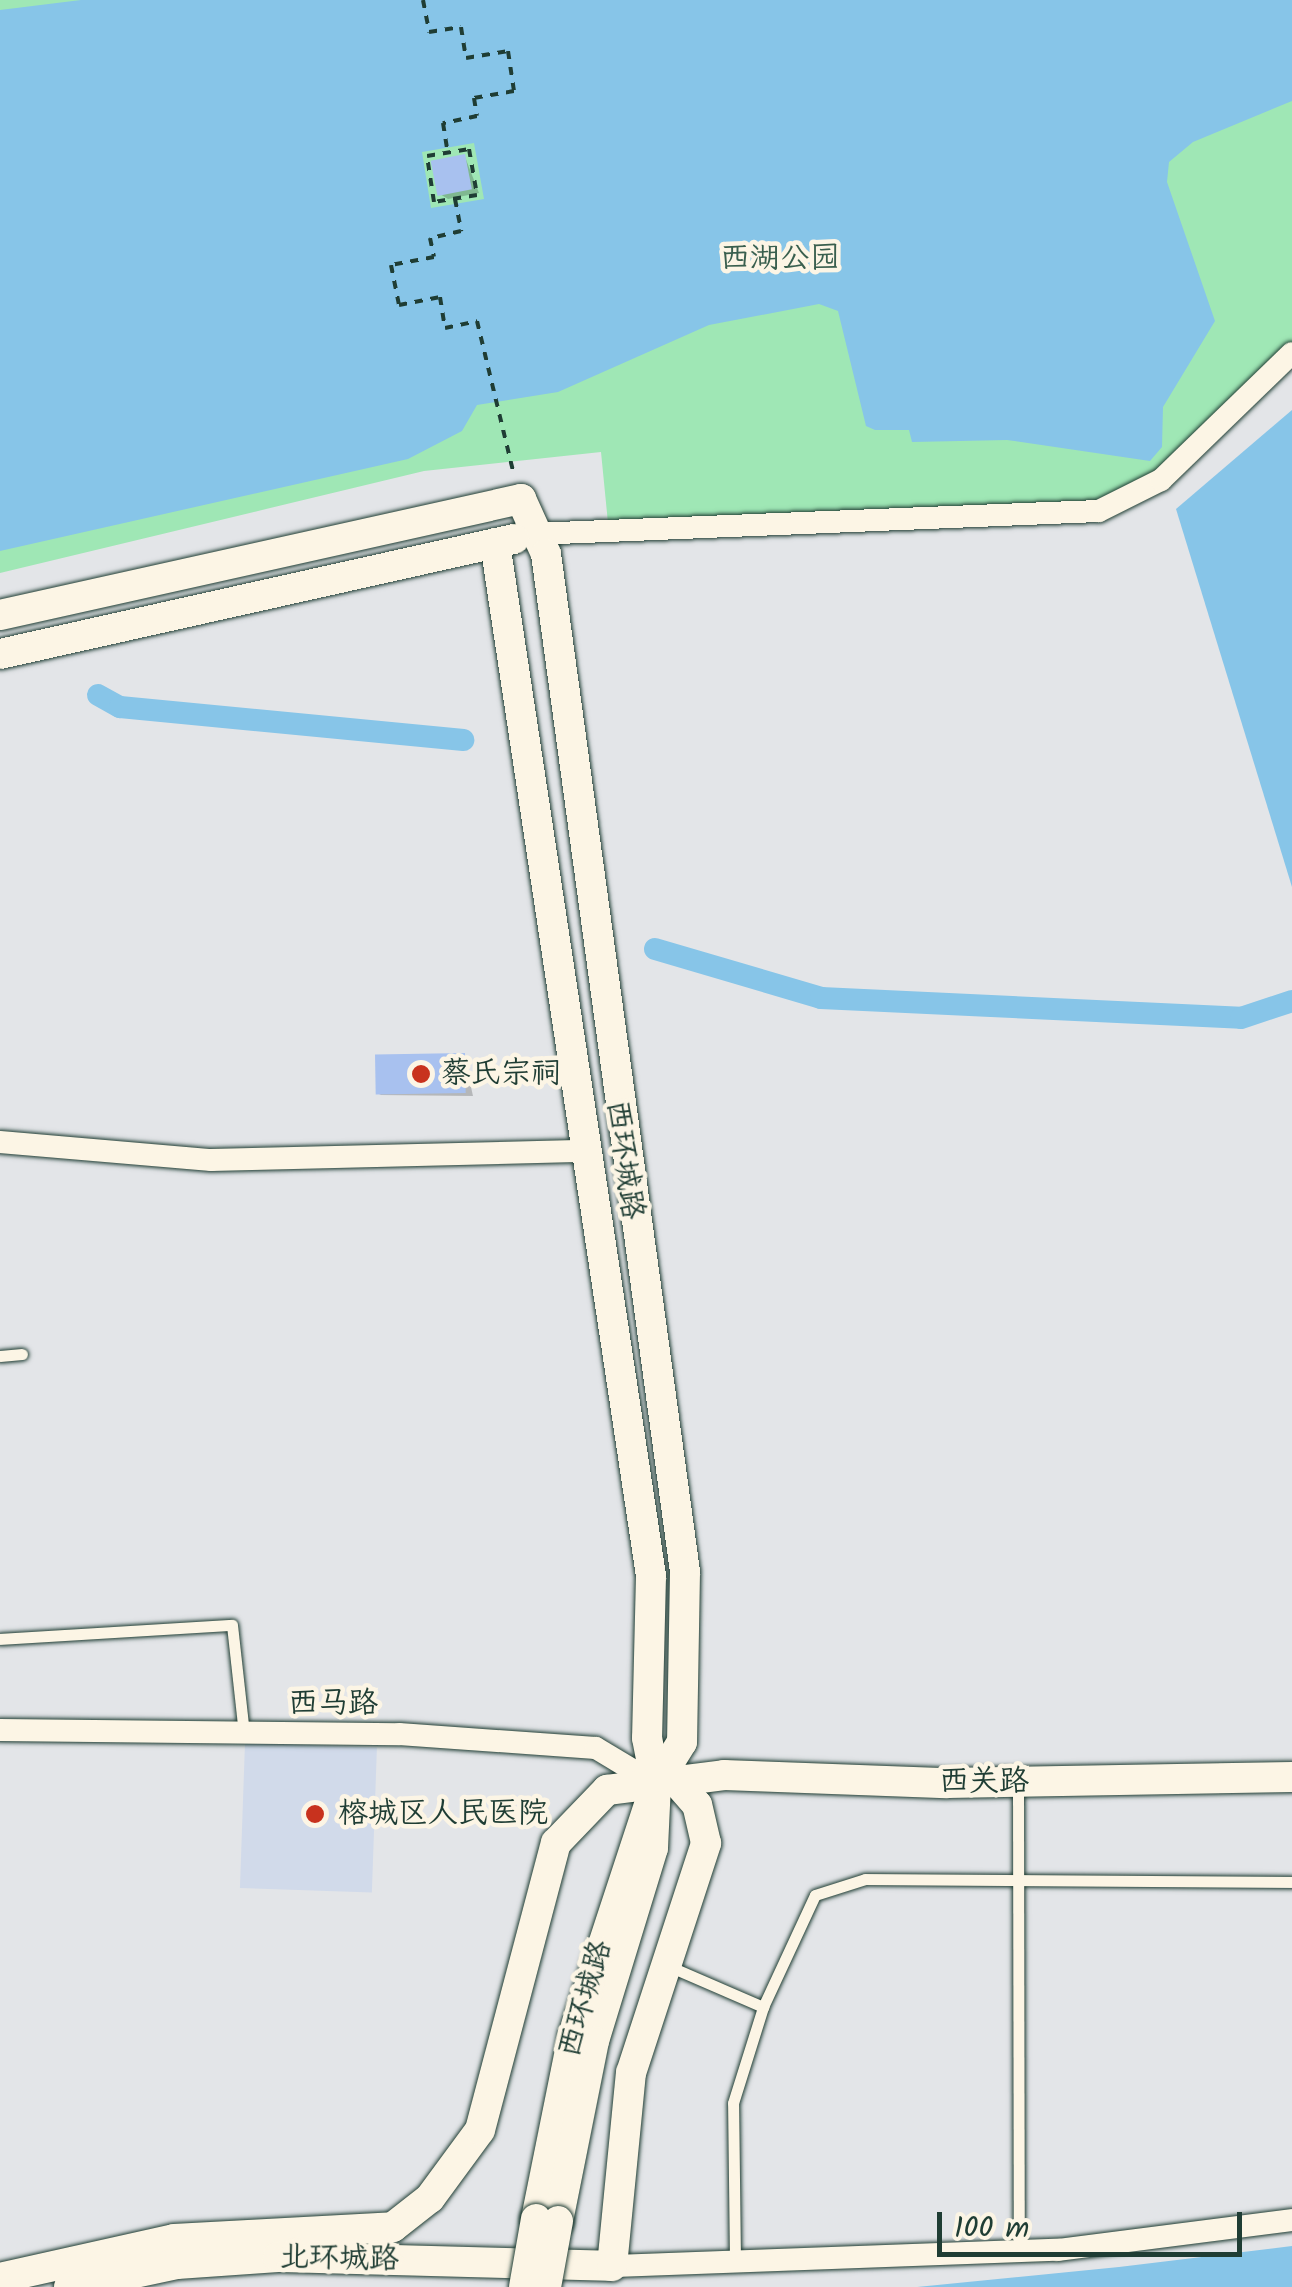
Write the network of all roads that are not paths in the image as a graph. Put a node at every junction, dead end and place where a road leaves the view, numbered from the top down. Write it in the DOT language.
graph roads {
  1 [pos="1292,353"];
  2 [pos="533,534"];
  3 [pos="495,543"];
  4 [pos="0,616"];
  5 [pos="0,654"];
  6 [pos="0,1142"];
  7 [pos="587,1151"];
  8 [pos="22,1354"];
  9 [pos="0,1356"];
  10 [pos="0,1639"];
  11 [pos="0,1730"];
  12 [pos="244,1734"];
  13 [pos="1292,1778"];
  14 [pos="666,1782"];
  15 [pos="1018,1782"];
  16 [pos="1018,1880"];
  17 [pos="1292,1882"];
  18 [pos="666,1965"];
  19 [pos="763,2007"];
  20 [pos="547,2220"];
  21 [pos="1292,2220"];
  22 [pos="393,2228"];
  23 [pos="1020,2251"];
  24 [pos="735,2260"];
  25 [pos="612,2266"];
  26 [pos="0,2278"];
  27 [pos="69,2287"];
  28 [pos="524,2287"];
  29 [pos="546,2287"];
  1 -- 2 [label="street"];
  2 -- 3 [label="main road"];
  2 -- 4 [label="main road, 西环城路"];
  2 -- 14 [label="main road, 西环城路"];
  3 -- 5 [label="main road"];
  3 -- 7 [label="main road, 西环城路"];
  6 -- 7 [label="street"];
  7 -- 14 [label="main road, 西环城路"];
  8 -- 9 [label="lane"];
  10 -- 12 [label="lane"];
  11 -- 12 [label="street, 西马路"];
  12 -- 14 [label="street, 西马路"];
  13 -- 15 [label="main road, 西关路"];
  14 -- 15 [label="main road, 西关路"];
  14 -- 18 [label="main road"];
  14 -- 20 [label="main road, 西环城路"];
  14 -- 22 [label="main road, 西关路"];
  15 -- 16 [label="lane"];
  16 -- 17 [label="lane"];
  16 -- 19 [label="lane"];
  16 -- 23 [label="lane"];
  18 -- 19 [label="lane"];
  18 -- 25 [label="main road"];
  19 -- 24 [label="lane"];
  20 -- 28 [label="main road, bridge"];
  20 -- 29 [label="main road, bridge"];
  21 -- 23 [label="street"];
  22 -- 26 [label="main road, 北环城路"];
  23 -- 24 [label="street"];
  24 -- 25 [label="street"];
  25 -- 27 [label="main road, 北环城路"];
}
